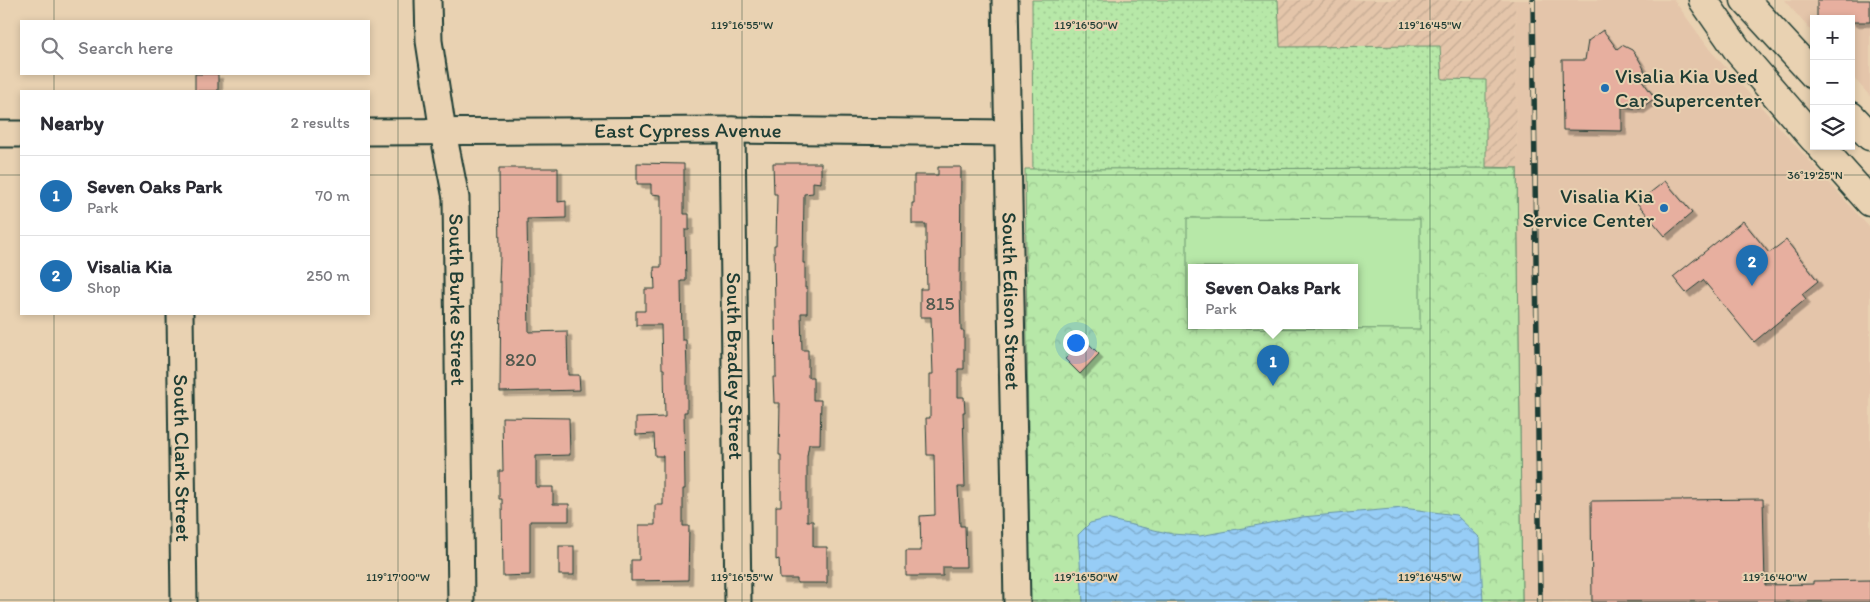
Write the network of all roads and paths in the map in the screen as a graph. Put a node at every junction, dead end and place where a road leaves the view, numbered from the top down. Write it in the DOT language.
graph roads {
  1 [pos="428,0"];
  2 [pos="1005,0"];
  3 [pos="1703,0"];
  4 [pos="1745,0"];
  5 [pos="1810,71"];
  6 [pos="1855,120"];
  7 [pos="732,130"];
  8 [pos="370,132"];
  9 [pos="443,132"];
  10 [pos="1007,133"];
  11 [pos="0,134"];
  12 [pos="20,134"];
  13 [pos="1810,134"];
  14 [pos="1870,136"];
  15 [pos="1824,150"];
  16 [pos="1870,202"];
  17 [pos="180,315"];
  18 [pos="184,602"];
  19 [pos="461,602"];
  20 [pos="738,602"];
  21 [pos="1017,602"];
  1 -- 9 [label="street, South Burke Street"];
  2 -- 10 [label="street, South Edison Street"];
  3 -- 13 [label="main road"];
  4 -- 5 [label="main road"];
  6 -- 14 [label="main road"];
  7 -- 9 [label="street, East Cypress Avenue"];
  7 -- 10 [label="street, East Cypress Avenue"];
  7 -- 20 [label="street, South Bradley Street"];
  8 -- 9 [label="street, East Cypress Avenue"];
  9 -- 19 [label="street, South Burke Street"];
  10 -- 21 [label="street, South Edison Street"];
  11 -- 12 [label="street"];
  15 -- 16 [label="main road"];
  17 -- 18 [label="street, South Clark Street"];
}
